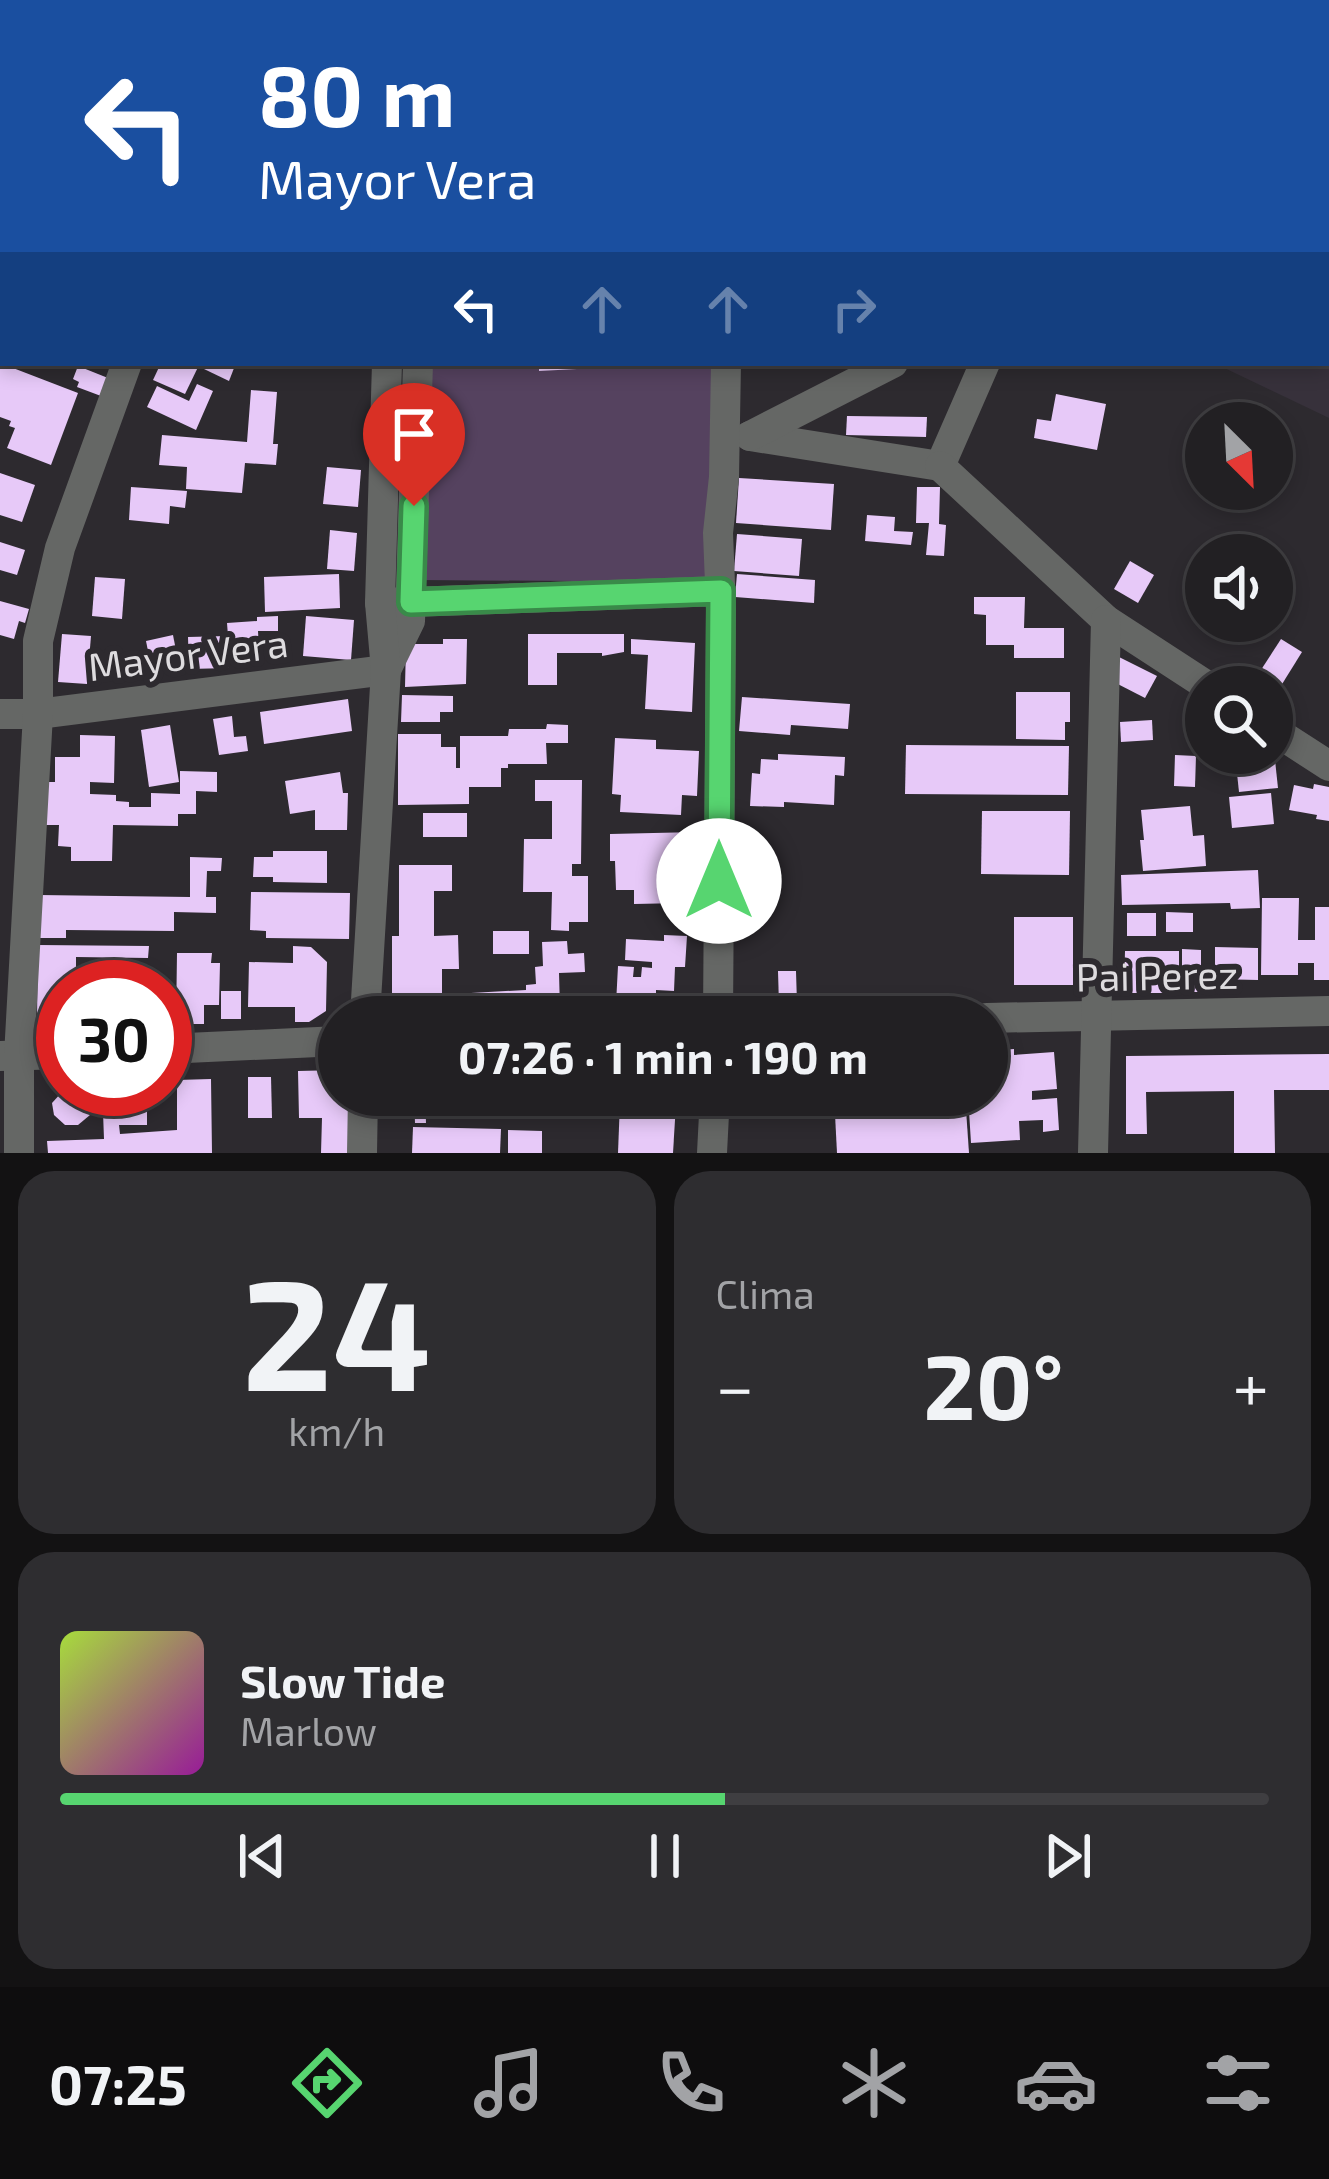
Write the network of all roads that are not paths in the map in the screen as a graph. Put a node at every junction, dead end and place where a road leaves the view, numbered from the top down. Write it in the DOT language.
graph roads {
  1 [pos="126,366"];
  2 [pos="388,366"];
  3 [pos="418,366"];
  4 [pos="727,366"];
  5 [pos="887,366"];
  6 [pos="984,366"];
  7 [pos="750,436"];
  8 [pos="940,466"];
  9 [pos="724,477"];
  10 [pos="721,600"];
  11 [pos="396,612"];
  12 [pos="1106,620"];
  13 [pos="386,670"];
  14 [pos="1185,671"];
  15 [pos="38,713"];
  16 [pos="0,714"];
  17 [pos="1293,743"];
  18 [pos="1329,766"];
  19 [pos="366,996"];
  20 [pos="718,996"];
  21 [pos="1329,1011"];
  22 [pos="1097,1017"];
  23 [pos="1008,1018"];
  24 [pos="318,1042"];
  25 [pos="192,1048"];
  26 [pos="9,1056"];
  27 [pos="363,1116"];
  28 [pos="714,1116"];
  29 [pos="19,1153"];
  30 [pos="362,1153"];
  31 [pos="712,1153"];
  32 [pos="1093,1153"];
  1 -- 15 [label="street"];
  2 -- 11 [label="street"];
  3 -- 11 [label="street"];
  4 -- 9 [label="street"];
  5 -- 7 [label="street"];
  6 -- 8 [label="street"];
  7 -- 8 [label="street"];
  7 -- 9 [label="street"];
  8 -- 12 [label="street"];
  9 -- 10 [label="street"];
  10 -- 11 [label="street"];
  10 -- 20 [label="street"];
  11 -- 13 [label="street"];
  12 -- 14 [label="street"];
  12 -- 22 [label="street"];
  13 -- 15 [label="street, Mayor Vera"];
  13 -- 19 [label="street"];
  15 -- 16 [label="street, Mayor Vera"];
  15 -- 26 [label="street"];
  17 -- 18 [label="street"];
  21 -- 22 [label="street, Pai Perez"];
  22 -- 23 [label="street, Pai Perez"];
  22 -- 32 [label="street"];
  24 -- 25 [label="street"];
  26 -- 29 [label="street"];
  27 -- 30 [label="street"];
  28 -- 31 [label="street"];
}
